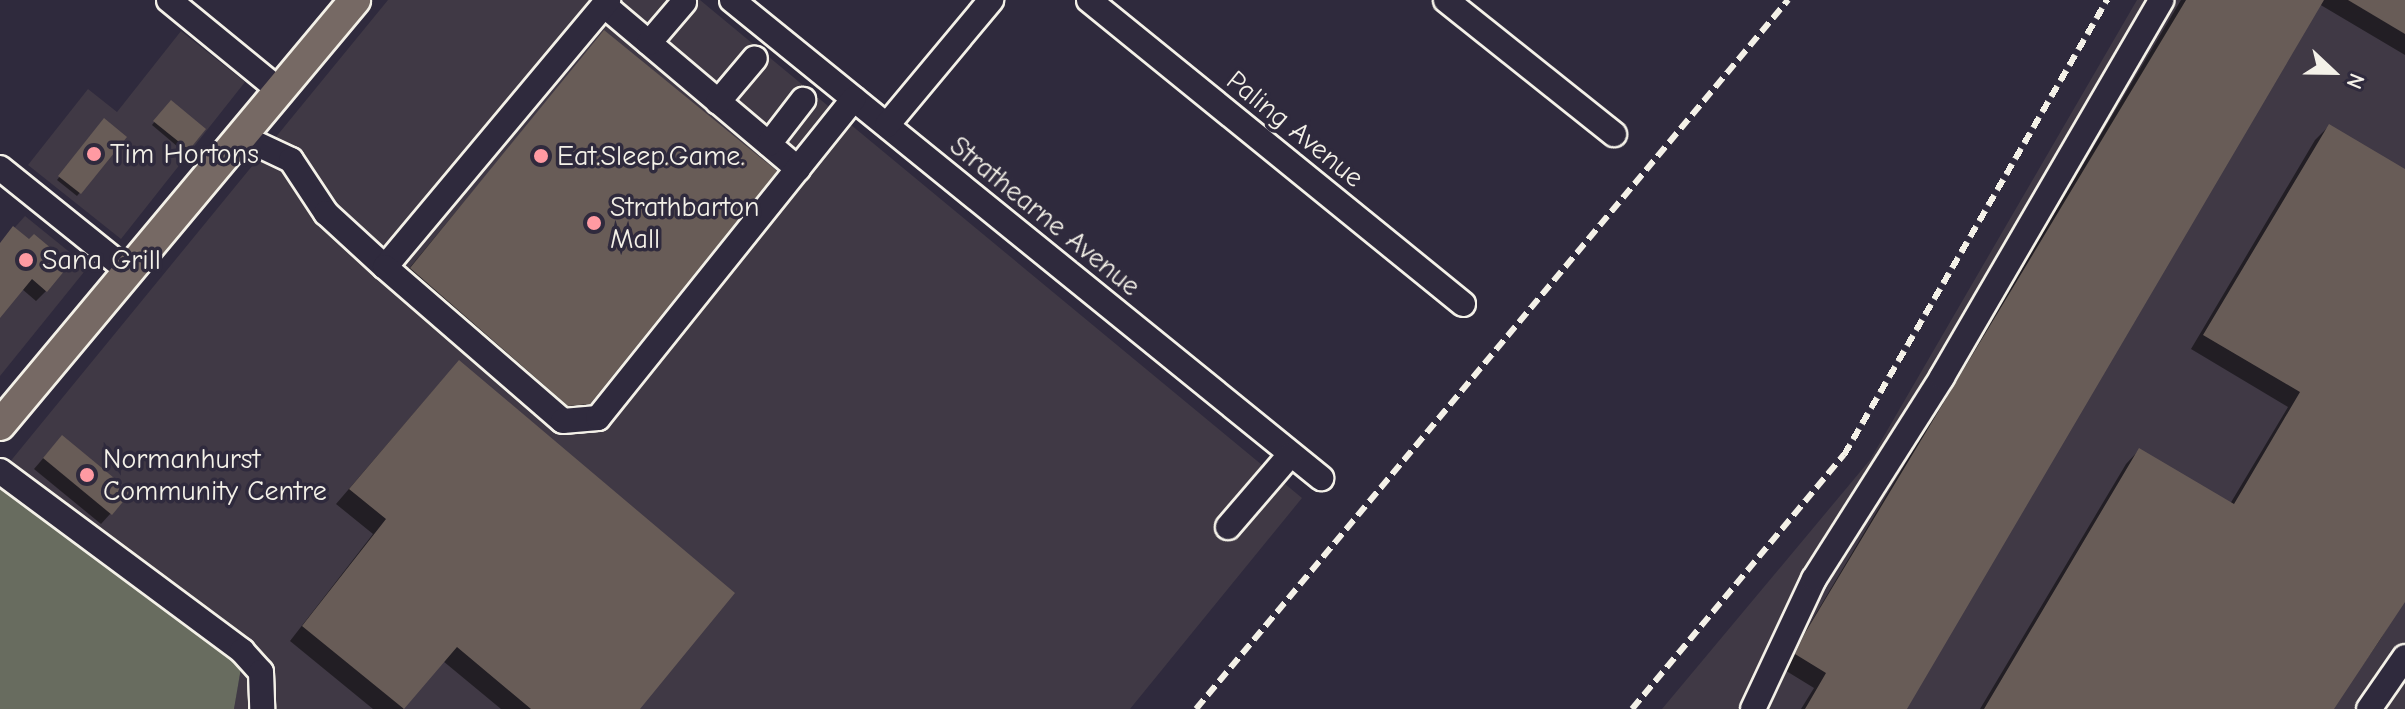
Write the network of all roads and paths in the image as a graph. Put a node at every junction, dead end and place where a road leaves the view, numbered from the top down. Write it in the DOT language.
graph roads {
  1 [pos="169,0"];
  2 [pos="355,0"];
  3 [pos="732,0"];
  4 [pos="991,0"];
  5 [pos="1089,0"];
  6 [pos="1446,0"];
  7 [pos="2161,0"];
  8 [pos="606,2"];
  9 [pos="684,2"];
  10 [pos="649,43"];
  11 [pos="755,58"];
  12 [pos="279,90"];
  13 [pos="854,99"];
  14 [pos="803,100"];
  15 [pos="718,102"];
  16 [pos="887,125"];
  17 [pos="1614,134"];
  18 [pos="240,136"];
  19 [pos="769,144"];
  20 [pos="0,168"];
  21 [pos="798,169"];
  22 [pos="385,267"];
  23 [pos="128,271"];
  24 [pos="1463,304"];
  25 [pos="0,425"];
  26 [pos="1290,455"];
  27 [pos="0,471"];
  28 [pos="1321,478"];
  29 [pos="1228,527"];
  30 [pos="2405,657"];
  31 [pos="262,709"];
  32 [pos="1753,709"];
  33 [pos="2369,709"];
  1 -- 12 [label="street"];
  2 -- 12 [label="main road"];
  3 -- 13 [label="street, Strathearne Avenue"];
  4 -- 16 [label="street"];
  5 -- 24 [label="street, Paling Avenue"];
  6 -- 17 [label="street"];
  7 -- 32 [label="street"];
  8 -- 10 [label="street"];
  8 -- 22 [label="street"];
  9 -- 10 [label="street"];
  10 -- 15 [label="street"];
  11 -- 15 [label="street"];
  12 -- 18 [label="main road"];
  13 -- 16 [label="street, Strathearne Avenue"];
  13 -- 21 [label="street"];
  14 -- 19 [label="street"];
  15 -- 19 [label="street"];
  16 -- 26 [label="street, Strathearne Avenue"];
  18 -- 22 [label="street"];
  18 -- 23 [label="main road"];
  19 -- 21 [label="street"];
  20 -- 23 [label="street"];
  21 -- 22 [label="street"];
  23 -- 25 [label="main road"];
  26 -- 28 [label="street, Strathearne Avenue"];
  26 -- 29 [label="street"];
  27 -- 31 [label="street"];
  30 -- 33 [label="street"];
}
